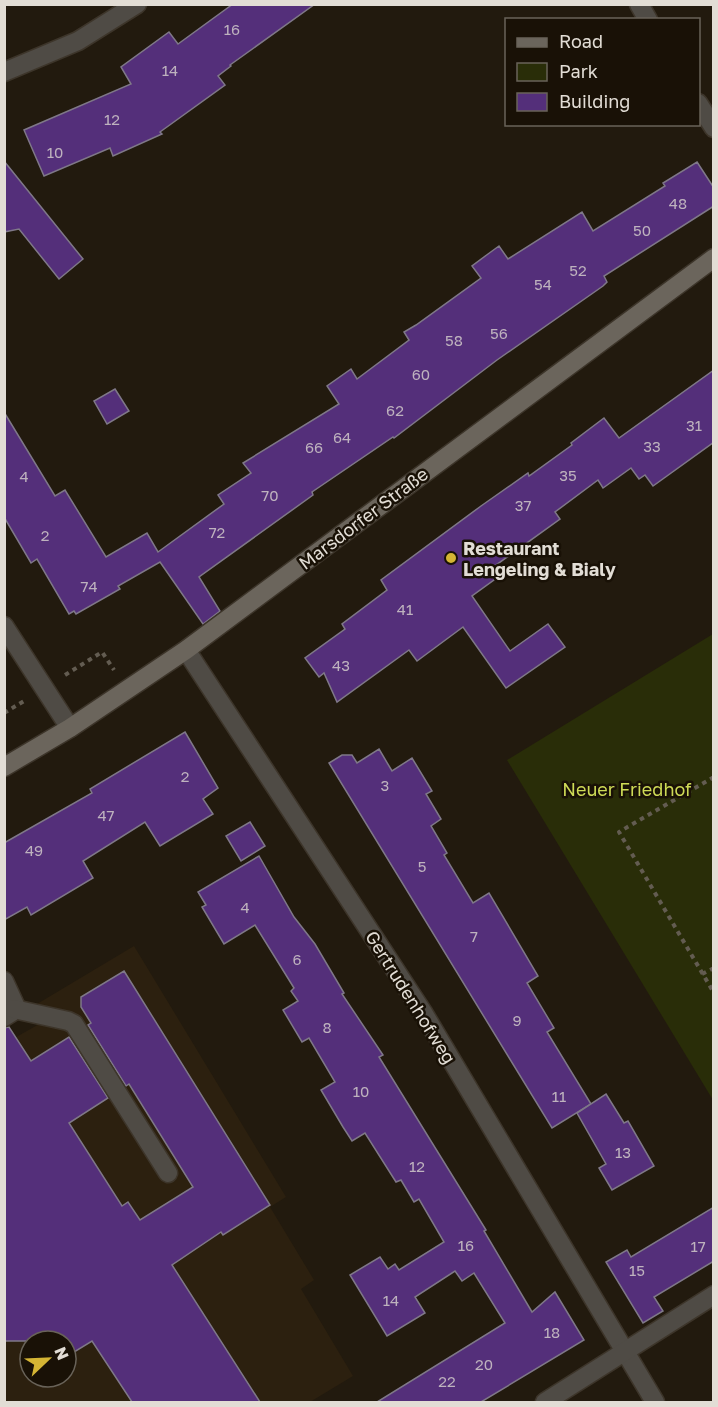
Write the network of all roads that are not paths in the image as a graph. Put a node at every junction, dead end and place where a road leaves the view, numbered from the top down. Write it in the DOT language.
graph roads {
  1 [pos="136,4"];
  2 [pos="639,4"];
  3 [pos="647,18"];
  4 [pos="4,72"];
  5 [pos="700,105"];
  6 [pos="714,128"];
  7 [pos="714,258"];
  8 [pos="4,626"];
  9 [pos="186,650"];
  10 [pos="70,728"];
  11 [pos="4,767"];
  12 [pos="4,981"];
  13 [pos="9,1013"];
  14 [pos="168,1173"];
  15 [pos="714,1295"];
  16 [pos="625,1352"];
  17 [pos="545,1402"];
  18 [pos="655,1402"];
  1 -- 4 [label="street"];
  2 -- 3 [label="street"];
  5 -- 6 [label="street"];
  7 -- 9 [label="street, Marsdorfer Straße"];
  8 -- 10 [label="street"];
  9 -- 10 [label="street, Marsdorfer Straße"];
  9 -- 16 [label="street, Gertrudenhofweg"];
  10 -- 11 [label="street, Marsdorfer Straße"];
  12 -- 13 [label="street"];
  13 -- 14 [label="street"];
  15 -- 16 [label="street"];
  16 -- 17 [label="street"];
  16 -- 18 [label="street, Gertrudenhofweg"];
}
